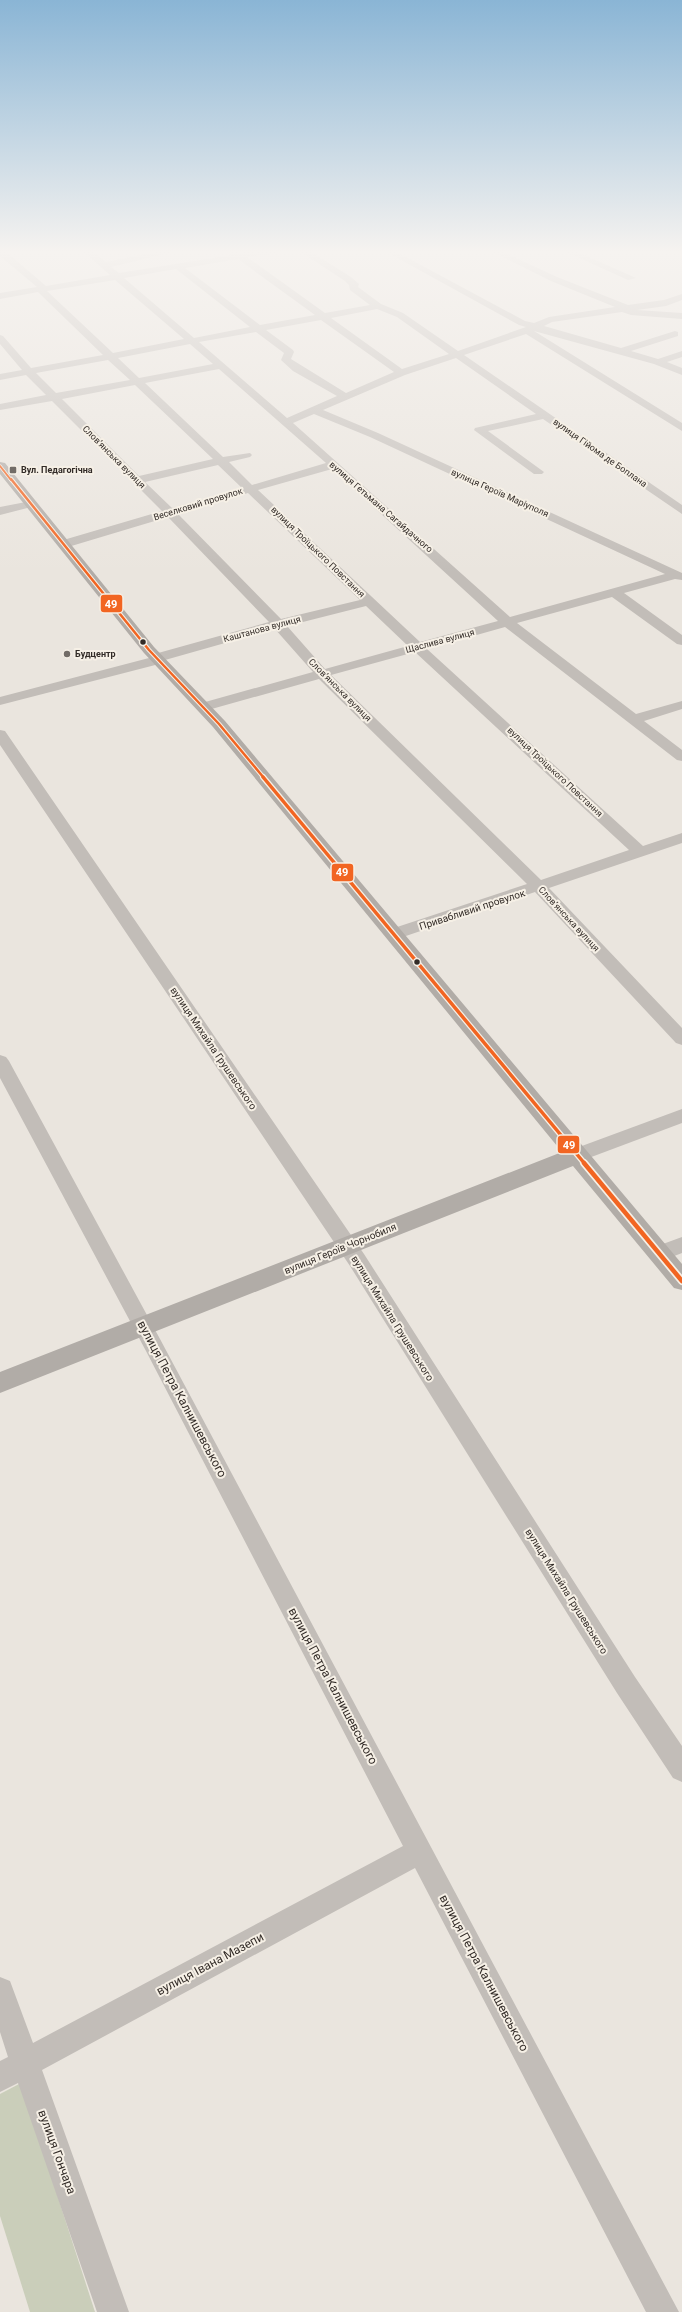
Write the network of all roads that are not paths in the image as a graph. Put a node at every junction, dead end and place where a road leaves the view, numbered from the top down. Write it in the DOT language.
graph roads {
  1 [pos="17,358"];
  2 [pos="105,358"];
  3 [pos="111,358"];
  4 [pos="211,358"];
  5 [pos="286,358"];
  6 [pos="381,358"];
  7 [pos="446,358"];
  8 [pos="463,358"];
  9 [pos="574,358"];
  10 [pos="643,358"];
  11 [pos="670,358"];
  12 [pos="658,362"];
  13 [pos="220,366"];
  14 [pos="28,371"];
  15 [pos="682,372"];
  16 [pos="402,373"];
  17 [pos="0,377"];
  18 [pos="137,382"];
  19 [pos="346,397"];
  20 [pos="54,398"];
  21 [pos="0,407"];
  22 [pos="317,411"];
  23 [pos="546,415"];
  24 [pos="286,422"];
  25 [pos="682,428"];
  26 [pos="246,455"];
  27 [pos="220,461"];
  28 [pos="332,464"];
  29 [pos="0,466"];
  30 [pos="538,472"];
  31 [pos="137,480"];
  32 [pos="251,488"];
  33 [pos="31,504"];
  34 [pos="0,510"];
  35 [pos="682,510"];
  36 [pos="170,513"];
  37 [pos="64,544"];
  38 [pos="679,577"];
  39 [pos="616,593"];
  40 [pos="369,602"];
  41 [pos="508,623"];
  42 [pos="278,624"];
  43 [pos="682,642"];
  44 [pos="419,646"];
  45 [pos="157,659"];
  46 [pos="322,674"];
  47 [pos="0,701"];
  48 [pos="682,705"];
  49 [pos="203,707"];
  50 [pos="635,719"];
  51 [pos="0,734"];
  52 [pos="682,757"];
  53 [pos="682,838"];
  54 [pos="640,852"];
  55 [pos="538,886"];
  56 [pos="394,934"];
  57 [pos="682,1039"];
  58 [pos="0,1061"];
  59 [pos="682,1116"];
  60 [pos="578,1155"];
  61 [pos="347,1245"];
  62 [pos="682,1245"];
  63 [pos="659,1254"];
  64 [pos="682,1281"];
  65 [pos="143,1326"];
  66 [pos="0,1383"];
  67 [pos="682,1769"];
  68 [pos="420,1851"];
  69 [pos="0,1991"];
  70 [pos="25,2064"];
  71 [pos="0,2077"];
  72 [pos="114,2312"];
  73 [pos="663,2312"];
  1 -- 14 [label="street, Словʼянська вулиця"];
  2 -- 14 [label="street"];
  3 -- 18 [label="street, вулиця Троїцького Повстання"];
  4 -- 13 [label="street, вулиця Гетьмана Сагайдачного"];
  5 -- 19 [label="street"];
  6 -- 16 [label="street"];
  7 -- 16 [label="street"];
  8 -- 23 [label="street, вулиця Гійома де Боплана"];
  9 -- 25 [label="street"];
  10 -- 12 [label="street"];
  11 -- 12 [label="street"];
  12 -- 15 [label="street"];
  13 -- 18 [label="street"];
  13 -- 24 [label="street, вулиця Гетьмана Сагайдачного"];
  14 -- 17 [label="street"];
  14 -- 20 [label="street, Словʼянська вулиця"];
  16 -- 19 [label="street"];
  18 -- 20 [label="street"];
  18 -- 27 [label="street, вулиця Троїцького Повстання"];
  19 -- 22 [label="street"];
  20 -- 21 [label="street"];
  20 -- 31 [label="street, Словʼянська вулиця"];
  22 -- 24 [label="street"];
  22 -- 38 [label="street, вулиця Героїв Маріуполя"];
  23 -- 30 [label="street"];
  23 -- 35 [label="street, вулиця Гійома де Боплана"];
  24 -- 28 [label="street, вулиця Гетьмана Сагайдачного"];
  26 -- 27 [label="street"];
  27 -- 31 [label="street"];
  27 -- 32 [label="street, вулиця Троїцького Повстання"];
  28 -- 32 [label="street, Веселковий провулок"];
  28 -- 41 [label="street, вулиця Гетьмана Сагайдачного"];
  29 -- 33 [label="main road"];
  31 -- 36 [label="street, Словʼянська вулиця"];
  32 -- 36 [label="street, Веселковий провулок"];
  32 -- 40 [label="street, вулиця Троїцького Повстання"];
  33 -- 34 [label="street"];
  33 -- 37 [label="main road"];
  36 -- 37 [label="street, Веселковий провулок"];
  36 -- 42 [label="street, Словʼянська вулиця"];
  37 -- 45 [label="main road"];
  38 -- 39 [label="street, Щаслива вулиця"];
  39 -- 41 [label="street, Щаслива вулиця"];
  39 -- 43 [label="street"];
  40 -- 42 [label="street, Каштанова вулиця"];
  40 -- 44 [label="street, вулиця Троїцького Повстання"];
  41 -- 44 [label="street, Щаслива вулиця"];
  41 -- 50 [label="street, вулиця Гетьмана Сагайдачного"];
  42 -- 45 [label="street, Каштанова вулиця"];
  42 -- 46 [label="street, Словʼянська вулиця"];
  44 -- 46 [label="street, Щаслива вулиця"];
  44 -- 54 [label="street, вулиця Троїцького Повстання"];
  45 -- 47 [label="street, Каштанова вулиця"];
  45 -- 49 [label="main road"];
  46 -- 49 [label="street, Щаслива вулиця"];
  46 -- 55 [label="street, Словʼянська вулиця"];
  48 -- 50 [label="street"];
  49 -- 56 [label="main road"];
  50 -- 52 [label="street, вулиця Гетьмана Сагайдачного"];
  51 -- 61 [label="street, вулиця Михайла Грушевського"];
  53 -- 54 [label="street, Привабливий провулок"];
  54 -- 55 [label="street, Привабливий провулок"];
  55 -- 56 [label="street, Привабливий провулок"];
  55 -- 57 [label="street, Словʼянська вулиця"];
  56 -- 60 [label="main road"];
  58 -- 65 [label="street, вулиця Петра Калнишевського"];
  59 -- 60 [label="street, вулиця Героїв Чорнобиля"];
  60 -- 61 [label="main road, вулиця Героїв Чорнобиля"];
  60 -- 63 [label="main road"];
  61 -- 65 [label="main road, вулиця Героїв Чорнобиля"];
  61 -- 67 [label="street, вулиця Михайла Грушевського"];
  62 -- 63 [label="street"];
  63 -- 64 [label="main road"];
  65 -- 66 [label="main road, вулиця Героїв Чорнобиля"];
  65 -- 68 [label="street, вулиця Петра Калнишевського"];
  68 -- 70 [label="street, вулиця Івана Мазепи"];
  68 -- 73 [label="street, вулиця Петра Калнишевського"];
  69 -- 70 [label="street, вулиця Гончара"];
  70 -- 71 [label="street, вулиця Івана Мазепи"];
  70 -- 72 [label="street, вулиця Гончара"];
}
